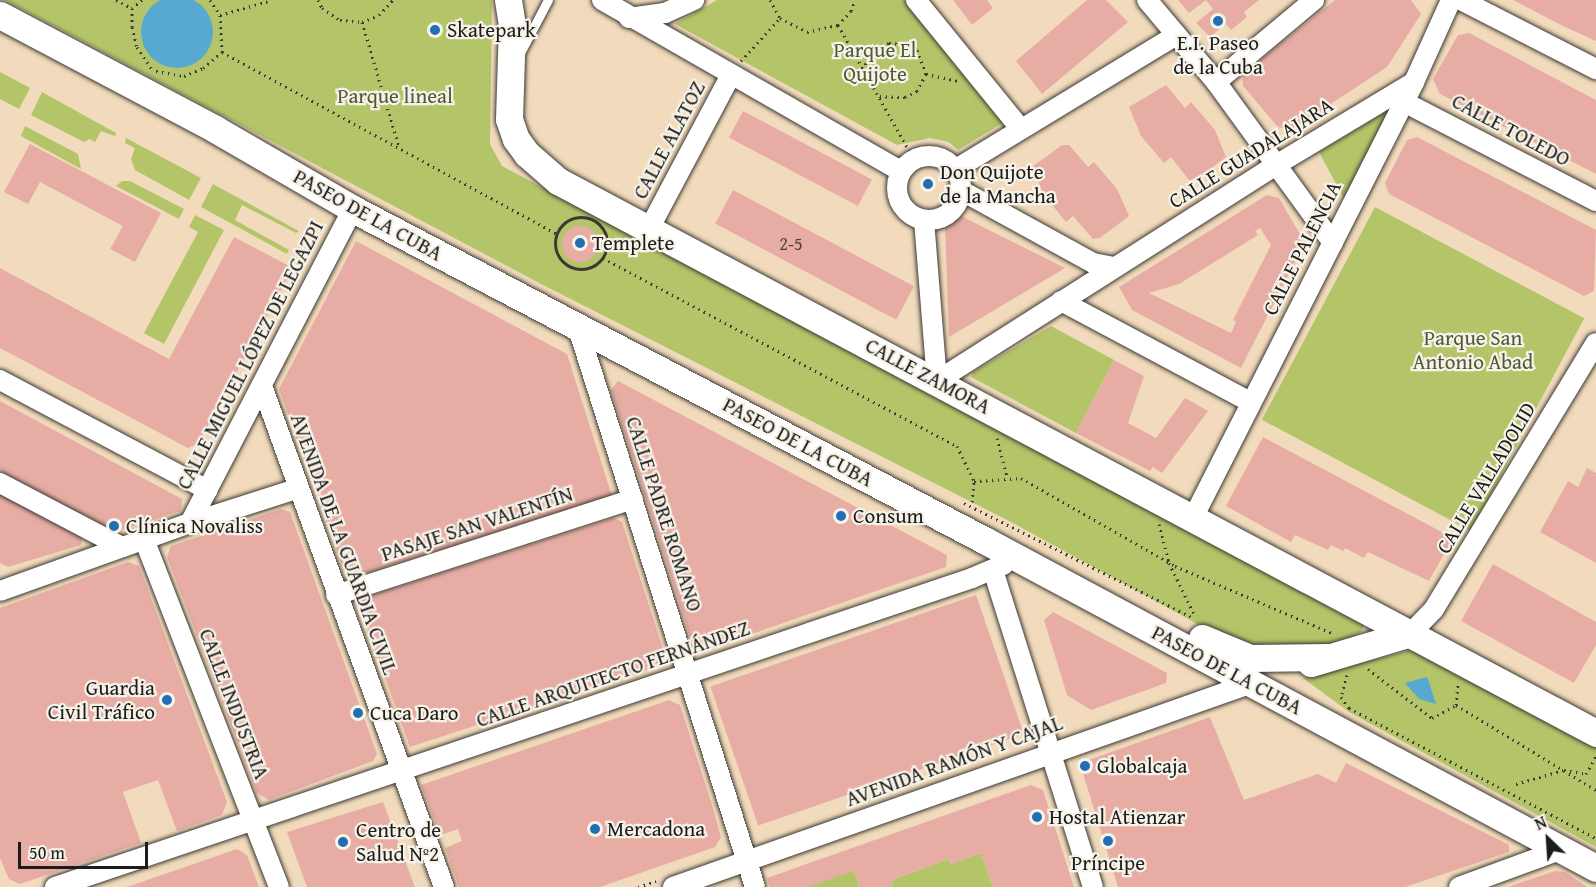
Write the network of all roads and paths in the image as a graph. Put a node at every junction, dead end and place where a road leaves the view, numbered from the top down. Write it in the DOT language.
graph roads {
  1 [pos="116,0"];
  2 [pos="142,0"];
  3 [pos="210,0"];
  4 [pos="272,0"];
  5 [pos="318,0"];
  6 [pos="393,0"];
  7 [pos="508,0"];
  8 [pos="548,0"];
  9 [pos="602,0"];
  10 [pos="694,0"];
  11 [pos="770,0"];
  12 [pos="855,0"];
  13 [pos="916,0"];
  14 [pos="1147,0"];
  15 [pos="1314,0"];
  16 [pos="1451,0"];
  17 [pos="1461,0"];
  18 [pos="132,8"];
  19 [pos="0,15"];
  20 [pos="220,15"];
  21 [pos="629,18"];
  22 [pos="780,18"];
  23 [pos="362,22"];
  24 [pos="838,25"];
  25 [pos="1176,35"];
  26 [pos="222,52"];
  27 [pos="1596,69"];
  28 [pos="154,70"];
  29 [pos="863,70"];
  30 [pos="511,71"];
  31 [pos="731,75"];
  32 [pos="150,76"];
  33 [pos="1216,82"];
  34 [pos="1414,82"];
  35 [pos="878,96"];
  36 [pos="1404,102"];
  37 [pos="1021,129"];
  38 [pos="400,148"];
  39 [pos="908,165"];
  40 [pos="1276,165"];
  41 [pos="956,169"];
  42 [pos="962,191"];
  43 [pos="1596,201"];
  44 [pos="353,209"];
  45 [pos="924,220"];
  46 [pos="649,229"];
  47 [pos="556,233"];
  48 [pos="1333,243"];
  49 [pos="603,258"];
  50 [pos="1113,267"];
  51 [pos="1060,301"];
  52 [pos="578,328"];
  53 [pos="1596,343"];
  54 [pos="0,380"];
  55 [pos="937,381"];
  56 [pos="262,386"];
  57 [pos="1250,402"];
  58 [pos="995,431"];
  59 [pos="1007,477"];
  60 [pos="974,481"];
  61 [pos="0,483"];
  62 [pos="298,488"];
  63 [pos="208,490"];
  64 [pos="633,499"];
  65 [pos="972,502"];
  66 [pos="1156,513"];
  67 [pos="1193,518"];
  68 [pos="190,523"];
  69 [pos="144,539"];
  70 [pos="122,547"];
  71 [pos="1169,562"];
  72 [pos="1002,563"];
  73 [pos="0,575"];
  74 [pos="19,585"];
  75 [pos="0,591"];
  76 [pos="336,595"];
  77 [pos="1194,614"];
  78 [pos="1411,633"];
  79 [pos="1333,647"];
  80 [pos="1360,662"];
  81 [pos="690,672"];
  82 [pos="1459,675"];
  83 [pos="1252,683"];
  84 [pos="1456,705"];
  85 [pos="1596,733"];
  86 [pos="1050,752"];
  87 [pos="1596,756"];
  88 [pos="1564,770"];
  89 [pos="402,773"];
  90 [pos="1516,784"];
  91 [pos="1596,790"];
  92 [pos="254,822"];
  93 [pos="1560,850"];
  94 [pos="747,861"];
  95 [pos="1596,868"];
  96 [pos="55,887"];
  97 [pos="279,887"];
  98 [pos="444,887"];
  99 [pos="673,887"];
  100 [pos="755,887"];
  101 [pos="1093,887"];
  102 [pos="1459,887"];
  1 -- 18 [label="path"];
  2 -- 18 [label="path"];
  3 -- 20 [label="path"];
  4 -- 20 [label="path"];
  5 -- 23 [label="path"];
  6 -- 23 [label="path"];
  7 -- 30 [label="main road, CALLE ZAMORA"];
  8 -- 30 [label="lane, CALLE ZAMORA"];
  9 -- 21 [label="street"];
  10 -- 21 [label="street"];
  11 -- 22 [label="path"];
  12 -- 24 [label="path"];
  13 -- 37 [label="street"];
  14 -- 25 [label="street"];
  15 -- 33 [label="street"];
  16 -- 34 [label="street, CALLE PALENCIA"];
  17 -- 27 [label="street"];
  18 -- 28 [label="path"];
  19 -- 44 [label="main road, PASEO DE LA CUBA"];
  20 -- 26 [label="path"];
  21 -- 31 [label="street"];
  22 -- 24 [label="path"];
  22 -- 31 [label="path"];
  23 -- 38 [label="path"];
  24 -- 29 [label="path"];
  25 -- 33 [label="street"];
  25 -- 37 [label="street"];
  26 -- 28 [label="path"];
  26 -- 38 [label="path"];
  28 -- 32 [label="path"];
  29 -- 35 [label="path"];
  29 -- 35 [label="path"];
  30 -- 46 [label="main road, CALLE ZAMORA"];
  31 -- 39 [label="street"];
  31 -- 46 [label="street, CALLE ALATOZ"];
  33 -- 40 [label="street"];
  34 -- 36 [label="street, CALLE PALENCIA"];
  34 -- 40 [label="street, CALLE GUADALAJARA"];
  35 -- 39 [label="path"];
  36 -- 43 [label="street, CALLE TOLEDO"];
  36 -- 48 [label="street, CALLE PALENCIA"];
  37 -- 41 [label="street"];
  38 -- 47 [label="path"];
  39 -- 41 [label="street"];
  39 -- 45 [label="street"];
  40 -- 48 [label="street"];
  40 -- 50 [label="street, CALLE GUADALAJARA"];
  41 -- 42 [label="street"];
  42 -- 45 [label="street"];
  42 -- 50 [label="street"];
  44 -- 52 [label="main road, PASEO DE LA CUBA"];
  44 -- 56 [label="street, CALLE MIGUEL LÓPEZ DE LEGAZPI"];
  45 -- 55 [label="street"];
  46 -- 55 [label="main road, CALLE ZAMORA"];
  47 -- 49 [label="path"];
  47 -- 49 [label="path"];
  48 -- 57 [label="street, CALLE PALENCIA"];
  49 -- 60 [label="path"];
  50 -- 51 [label="street, CALLE GUADALAJARA"];
  51 -- 55 [label="street, CALLE GUADALAJARA"];
  51 -- 57 [label="street"];
  52 -- 64 [label="street, CALLE PADRE ROMANO"];
  52 -- 72 [label="main road, PASEO DE LA CUBA"];
  53 -- 78 [label="street, CALLE VALLADOLID"];
  54 -- 63 [label="street"];
  55 -- 67 [label="main road, CALLE ZAMORA"];
  56 -- 62 [label="street, AVENIDA DE LA GUARDIA CIVIL"];
  56 -- 63 [label="street, CALLE MIGUEL LÓPEZ DE LEGAZPI"];
  57 -- 67 [label="street, CALLE PALENCIA"];
  58 -- 59 [label="path"];
  59 -- 60 [label="path"];
  59 -- 71 [label="path"];
  60 -- 65 [label="path"];
  61 -- 70 [label="street"];
  62 -- 68 [label="street, CALLE MIGUEL LÓPEZ DE LEGAZPI"];
  62 -- 76 [label="street, AVENIDA DE LA GUARDIA CIVIL"];
  63 -- 68 [label="street, CALLE MIGUEL LÓPEZ DE LEGAZPI"];
  64 -- 76 [label="street, PASAJE SAN VALENTÍN"];
  64 -- 81 [label="street, CALLE PADRE ROMANO"];
  66 -- 71 [label="path"];
  67 -- 78 [label="main road, CALLE ZAMORA"];
  68 -- 69 [label="street, CALLE MIGUEL LÓPEZ DE LEGAZPI"];
  69 -- 70 [label="street, CALLE MIGUEL LÓPEZ DE LEGAZPI"];
  69 -- 92 [label="street, CALLE INDUSTRIA"];
  70 -- 74 [label="street, CALLE MIGUEL LÓPEZ DE LEGAZPI"];
  71 -- 77 [label="path"];
  71 -- 79 [label="path"];
  72 -- 79 [label="main road"];
  72 -- 81 [label="street, CALLE ARQUITECTO FERNÁNDEZ"];
  72 -- 83 [label="main road, PASEO DE LA CUBA"];
  72 -- 86 [label="street"];
  73 -- 74 [label="street"];
  74 -- 75 [label="street, CALLE MIGUEL LÓPEZ DE LEGAZPI"];
  76 -- 89 [label="street, AVENIDA DE LA GUARDIA CIVIL"];
  78 -- 79 [label="main road"];
  78 -- 85 [label="main road, CALLE ZAMORA"];
  79 -- 83 [label="main road"];
  80 -- 84 [label="path"];
  81 -- 89 [label="street, CALLE ARQUITECTO FERNÁNDEZ"];
  81 -- 94 [label="street, CALLE PADRE ROMANO"];
  82 -- 84 [label="path"];
  83 -- 86 [label="street, AVENIDA RAMÓN Y CAJAL"];
  83 -- 93 [label="main road, PASEO DE LA CUBA"];
  84 -- 88 [label="path"];
  86 -- 94 [label="street, AVENIDA RAMÓN Y CAJAL"];
  86 -- 101 [label="street"];
  87 -- 88 [label="path"];
  88 -- 90 [label="path"];
  88 -- 91 [label="path"];
  89 -- 92 [label="street, CALLE ARQUITECTO FERNÁNDEZ"];
  89 -- 98 [label="street, AVENIDA DE LA GUARDIA CIVIL"];
  92 -- 96 [label="street, CALLE ARQUITECTO FERNÁNDEZ"];
  92 -- 97 [label="street, CALLE INDUSTRIA"];
  93 -- 95 [label="main road, PASEO DE LA CUBA"];
  93 -- 102 [label="street"];
  94 -- 99 [label="street, AVENIDA RAMÓN Y CAJAL"];
  94 -- 100 [label="street, CALLE PADRE ROMANO"];
}
